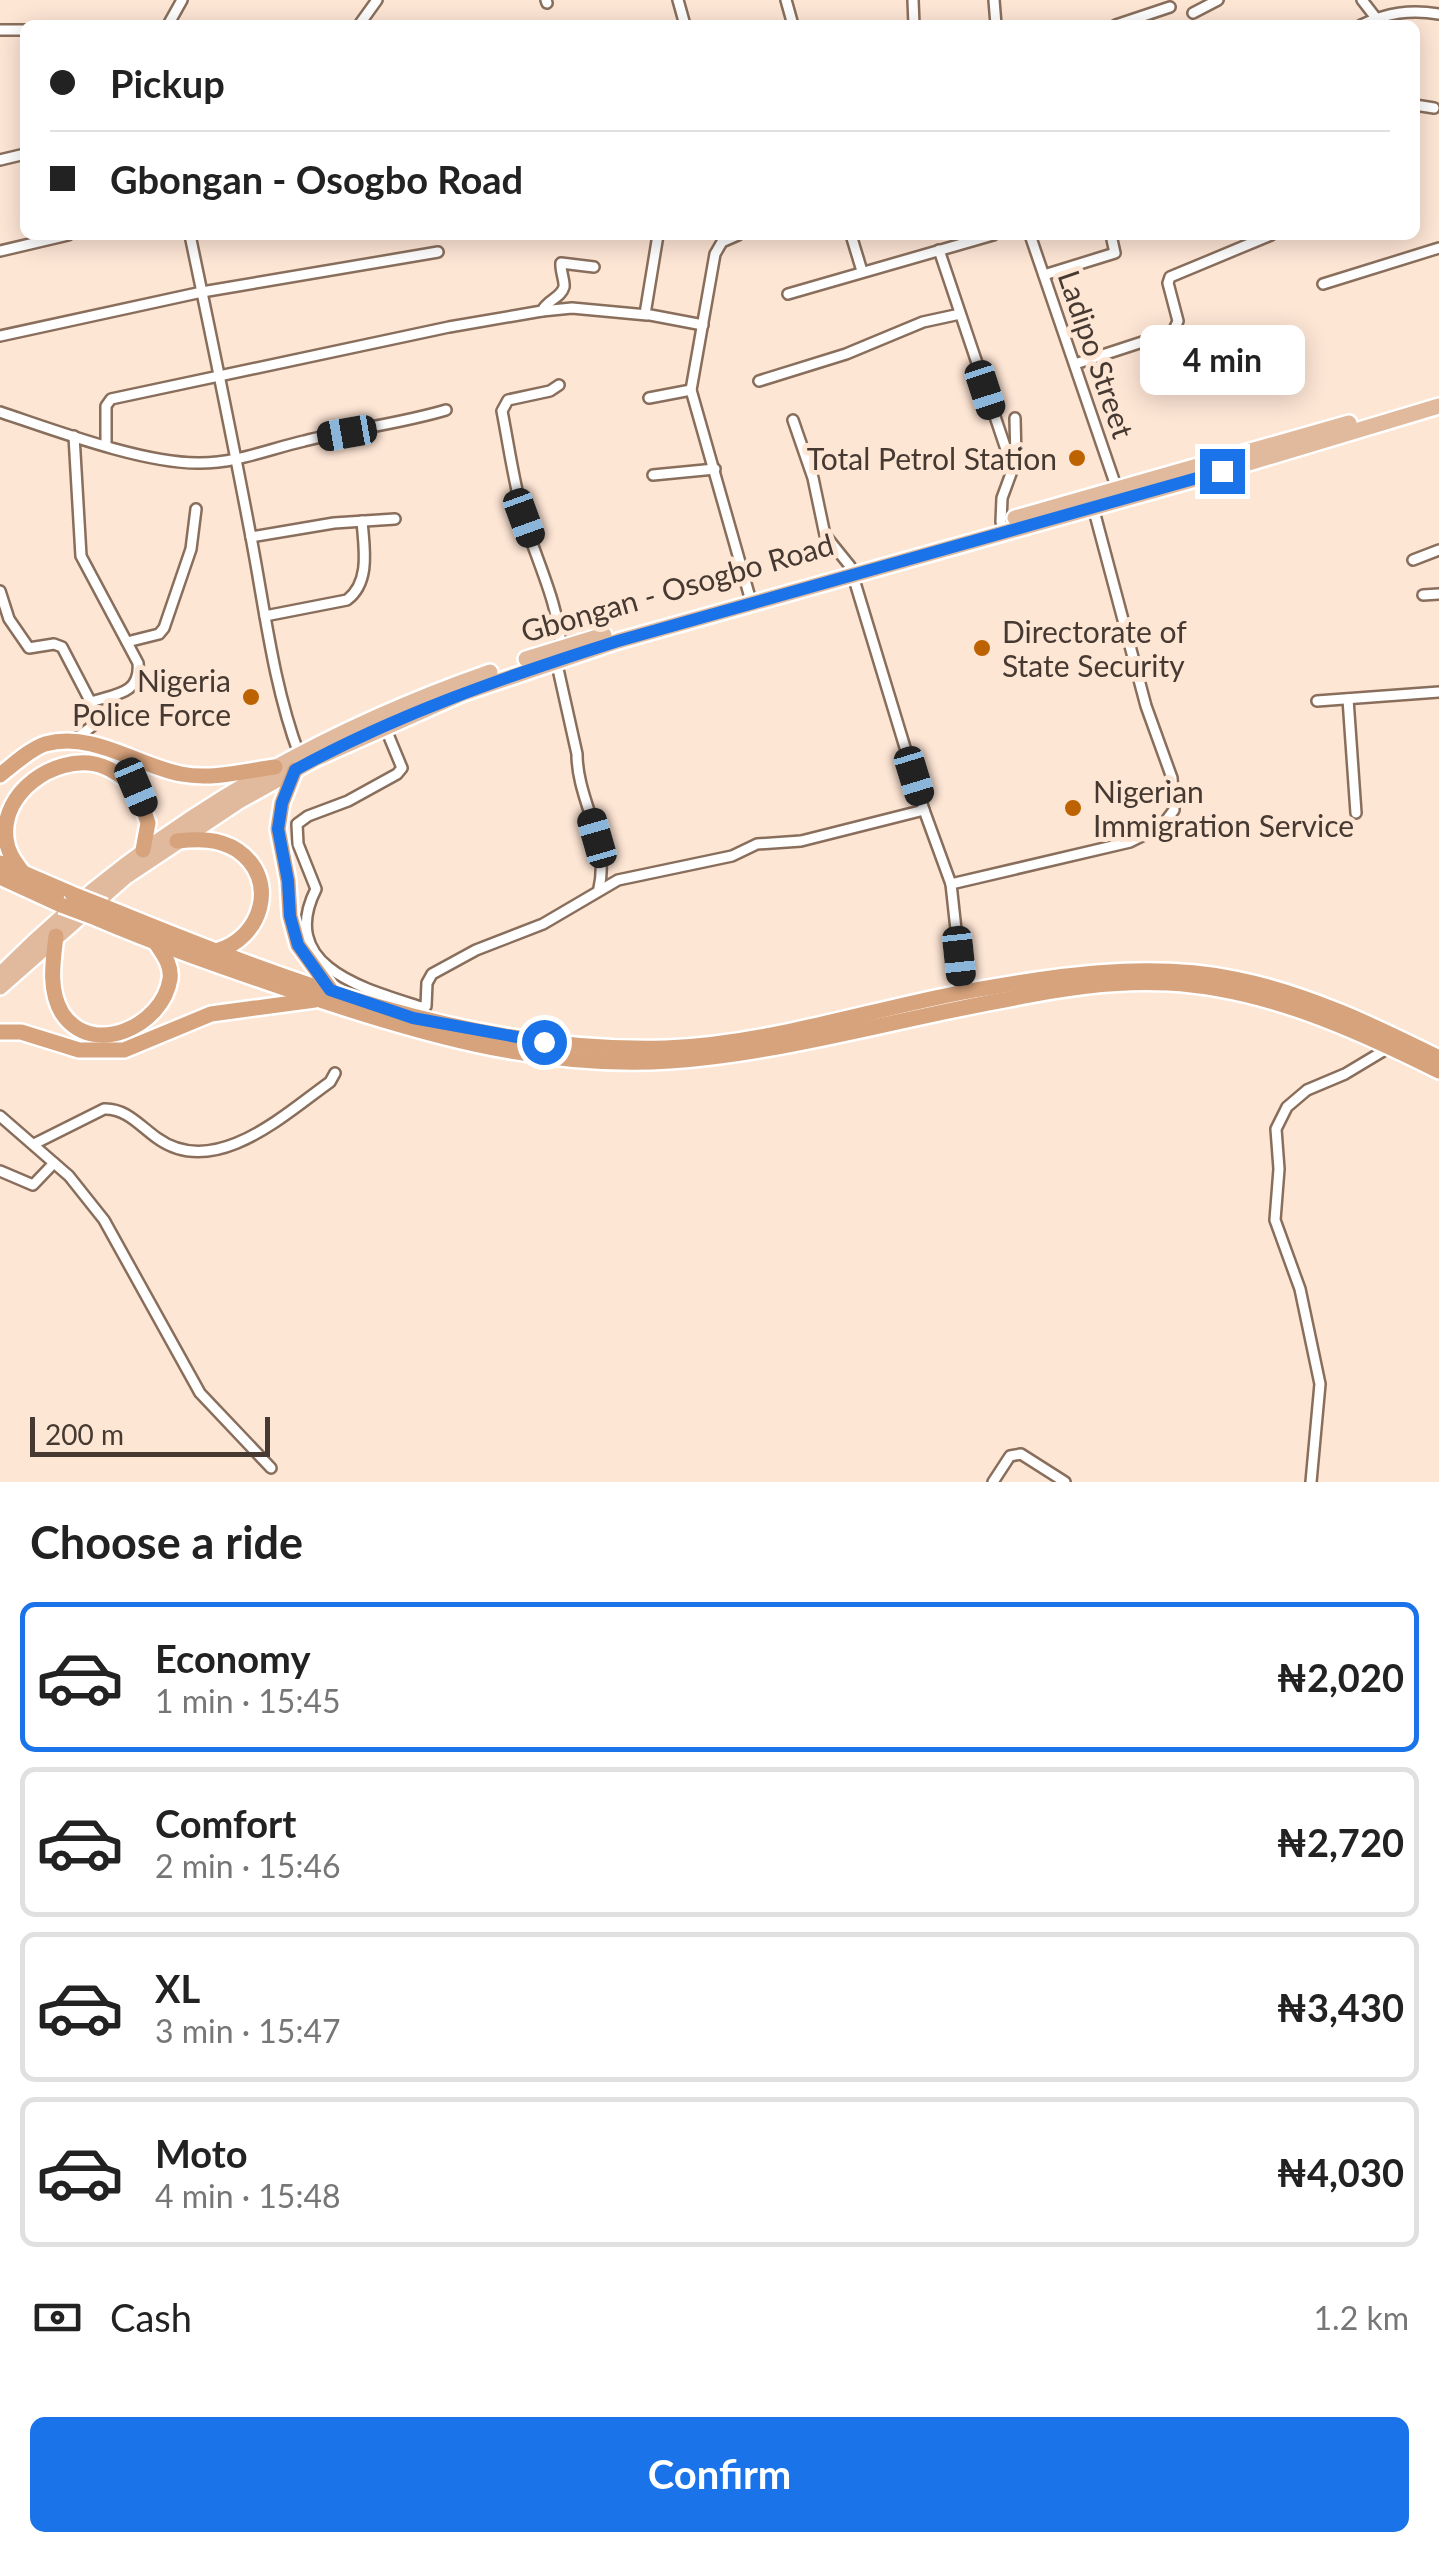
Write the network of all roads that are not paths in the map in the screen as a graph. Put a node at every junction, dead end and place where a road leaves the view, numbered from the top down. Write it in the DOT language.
graph roads {
  1 [pos="1218,0"];
  2 [pos="1362,0"];
  3 [pos="1419,5"];
  4 [pos="1170,7"];
  5 [pos="1193,13"];
  6 [pos="1439,14"];
  7 [pos="1376,18"];
  8 [pos="1131,20"];
  9 [pos="1372,20"];
  10 [pos="1420,106"];
  11 [pos="1434,108"];
  12 [pos="47,240"];
  13 [pos="191,240"];
  14 [pos="657,240"];
  15 [pos="727,240"];
  16 [pos="853,240"];
  17 [pos="975,240"];
  18 [pos="1032,240"];
  19 [pos="1112,240"];
  20 [pos="1259,240"];
  21 [pos="1439,248"];
  22 [pos="938,250"];
  23 [pos="0,251"];
  24 [pos="438,252"];
  25 [pos="594,267"];
  26 [pos="862,271"];
  27 [pos="1044,275"];
  28 [pos="1324,284"];
  29 [pos="202,292"];
  30 [pos="788,294"];
  31 [pos="542,311"];
  32 [pos="960,314"];
  33 [pos="647,315"];
  34 [pos="702,325"];
  35 [pos="0,336"];
  36 [pos="1075,364"];
  37 [pos="218,374"];
  38 [pos="759,380"];
  39 [pos="559,386"];
  40 [pos="691,390"];
  41 [pos="1439,395"];
  42 [pos="649,398"];
  43 [pos="1439,406"];
  44 [pos="446,410"];
  45 [pos="0,412"];
  46 [pos="1015,418"];
  47 [pos="793,420"];
  48 [pos="74,436"];
  49 [pos="106,444"];
  50 [pos="235,460"];
  51 [pos="715,468"];
  52 [pos="1013,470"];
  53 [pos="653,476"];
  54 [pos="1117,490"];
  55 [pos="1092,507"];
  56 [pos="196,510"];
  57 [pos="395,519"];
  58 [pos="362,521"];
  59 [pos="1001,522"];
  60 [pos="251,537"];
  61 [pos="1439,550"];
  62 [pos="1413,560"];
  63 [pos="851,570"];
  64 [pos="0,591"];
  65 [pos="749,594"];
  66 [pos="1439,594"];
  67 [pos="1423,596"];
  68 [pos="265,616"];
  69 [pos="127,642"];
  70 [pos="558,654"];
  71 [pos="1439,692"];
  72 [pos="1348,699"];
  73 [pos="1317,701"];
  74 [pos="91,702"];
  75 [pos="385,726"];
  76 [pos="73,741"];
  77 [pos="297,762"];
  78 [pos="275,767"];
  79 [pos="3,768"];
  80 [pos="924,810"];
  81 [pos="1356,812"];
  82 [pos="177,841"];
  83 [pos="143,850"];
  84 [pos="0,863"];
  85 [pos="602,867"];
  86 [pos="23,873"];
  87 [pos="0,877"];
  88 [pos="618,880"];
  89 [pos="951,884"];
  90 [pos="599,888"];
  91 [pos="67,899"];
  92 [pos="101,912"];
  93 [pos="56,936"];
  94 [pos="156,943"];
  95 [pos="216,951"];
  96 [pos="0,974"];
  97 [pos="0,988"];
  98 [pos="963,992"];
  99 [pos="325,995"];
  100 [pos="0,1032"];
  101 [pos="1390,1047"];
  102 [pos="1439,1058"];
  103 [pos="1439,1071"];
  104 [pos="336,1073"];
  105 [pos="0,1116"];
  106 [pos="34,1144"];
  107 [pos="54,1163"];
  108 [pos="0,1171"];
  109 [pos="271,1468"];
  110 [pos="993,1482"];
  111 [pos="1064,1482"];
  112 [pos="1311,1482"];
  1 -- 5 [label="street"];
  2 -- 7 [label="street"];
  3 -- 6 [label="street"];
  3 -- 7 [label="street"];
  4 -- 8 [label="street"];
  7 -- 9 [label="street"];
  10 -- 11 [label="street"];
  12 -- 23 [label="street"];
  13 -- 29 [label="street"];
  14 -- 33 [label="street"];
  15 -- 34 [label="street"];
  16 -- 26 [label="street"];
  17 -- 22 [label="street"];
  18 -- 27 [label="street, Ladipo Street"];
  19 -- 27 [label="street"];
  20 -- 36 [label="street"];
  21 -- 28 [label="street"];
  22 -- 26 [label="street"];
  22 -- 32 [label="street"];
  24 -- 29 [label="street"];
  25 -- 31 [label="street"];
  26 -- 30 [label="street"];
  27 -- 36 [label="street, Ladipo Street"];
  29 -- 35 [label="street"];
  29 -- 37 [label="street"];
  31 -- 33 [label="street"];
  31 -- 37 [label="street"];
  32 -- 38 [label="street"];
  32 -- 52 [label="street"];
  33 -- 34 [label="street"];
  34 -- 40 [label="street"];
  36 -- 54 [label="street, Ladipo Street"];
  37 -- 49 [label="street"];
  37 -- 50 [label="street"];
  39 -- 70 [label="street"];
  40 -- 42 [label="street"];
  40 -- 51 [label="street"];
  41 -- 54 [label="main road, Gbongan - Osogbo Road"];
  43 -- 55 [label="main road, Gbongan - Osogbo Road"];
  44 -- 50 [label="street"];
  45 -- 48 [label="street"];
  46 -- 52 [label="street"];
  47 -- 63 [label="street"];
  48 -- 49 [label="street"];
  48 -- 69 [label="street"];
  49 -- 50 [label="street"];
  50 -- 60 [label="street"];
  51 -- 53 [label="street"];
  51 -- 65 [label="street"];
  52 -- 59 [label="street"];
  54 -- 59 [label="main road, Gbongan - Osogbo Road"];
  55 -- 63 [label="main road, Gbongan - Osogbo Road"];
  55 -- 89 [label="street"];
  56 -- 69 [label="street"];
  57 -- 58 [label="street"];
  58 -- 60 [label="street"];
  58 -- 68 [label="street"];
  59 -- 63 [label="main road, Gbongan - Osogbo Road"];
  60 -- 68 [label="street"];
  61 -- 62 [label="street"];
  63 -- 65 [label="main road, Gbongan - Osogbo Road"];
  63 -- 70 [label="main road, Gbongan - Osogbo Road"];
  63 -- 80 [label="street"];
  64 -- 74 [label="street"];
  65 -- 70 [label="main road, Gbongan - Osogbo Road"];
  66 -- 67 [label="street"];
  68 -- 77 [label="street"];
  69 -- 74 [label="street"];
  70 -- 75 [label="main road, Gbongan - Osogbo Road"];
  70 -- 77 [label="main road, Gbongan - Osogbo Road"];
  70 -- 85 [label="street"];
  71 -- 72 [label="street"];
  72 -- 73 [label="street"];
  72 -- 81 [label="street"];
  74 -- 76 [label="street"];
  75 -- 77 [label="main road, Gbongan - Osogbo Road"];
  75 -- 90 [label="street"];
  76 -- 78 [label="highway"];
  76 -- 79 [label="highway"];
  77 -- 78 [label="main road, Gbongan - Osogbo Road"];
  77 -- 82 [label="main road, Gbongan - Osogbo Road"];
  77 -- 99 [label="highway"];
  78 -- 83 [label="main road, Gbongan - Osogbo Road"];
  80 -- 88 [label="street"];
  80 -- 89 [label="street"];
  82 -- 93 [label="main road, Gbongan - Osogbo Road"];
  82 -- 95 [label="highway"];
  83 -- 86 [label="highway"];
  83 -- 96 [label="main road, Gbongan - Osogbo Road"];
  84 -- 86 [label="highway"];
  85 -- 88 [label="street"];
  85 -- 90 [label="street"];
  86 -- 91 [label="highway"];
  87 -- 91 [label="highway"];
  88 -- 90 [label="street"];
  89 -- 98 [label="street"];
  91 -- 92 [label="highway, bridge"];
  92 -- 94 [label="highway"];
  92 -- 95 [label="highway"];
  93 -- 94 [label="highway"];
  93 -- 97 [label="main road, Gbongan - Osogbo Road"];
  94 -- 99 [label="highway"];
  95 -- 99 [label="highway"];
  98 -- 99 [label="highway"];
  98 -- 102 [label="highway"];
  99 -- 100 [label="highway"];
  99 -- 101 [label="highway"];
  101 -- 103 [label="highway"];
  101 -- 112 [label="street"];
  104 -- 106 [label="street"];
  105 -- 106 [label="street"];
  106 -- 107 [label="street"];
  107 -- 108 [label="street"];
  107 -- 109 [label="street"];
  110 -- 111 [label="street"];
}
